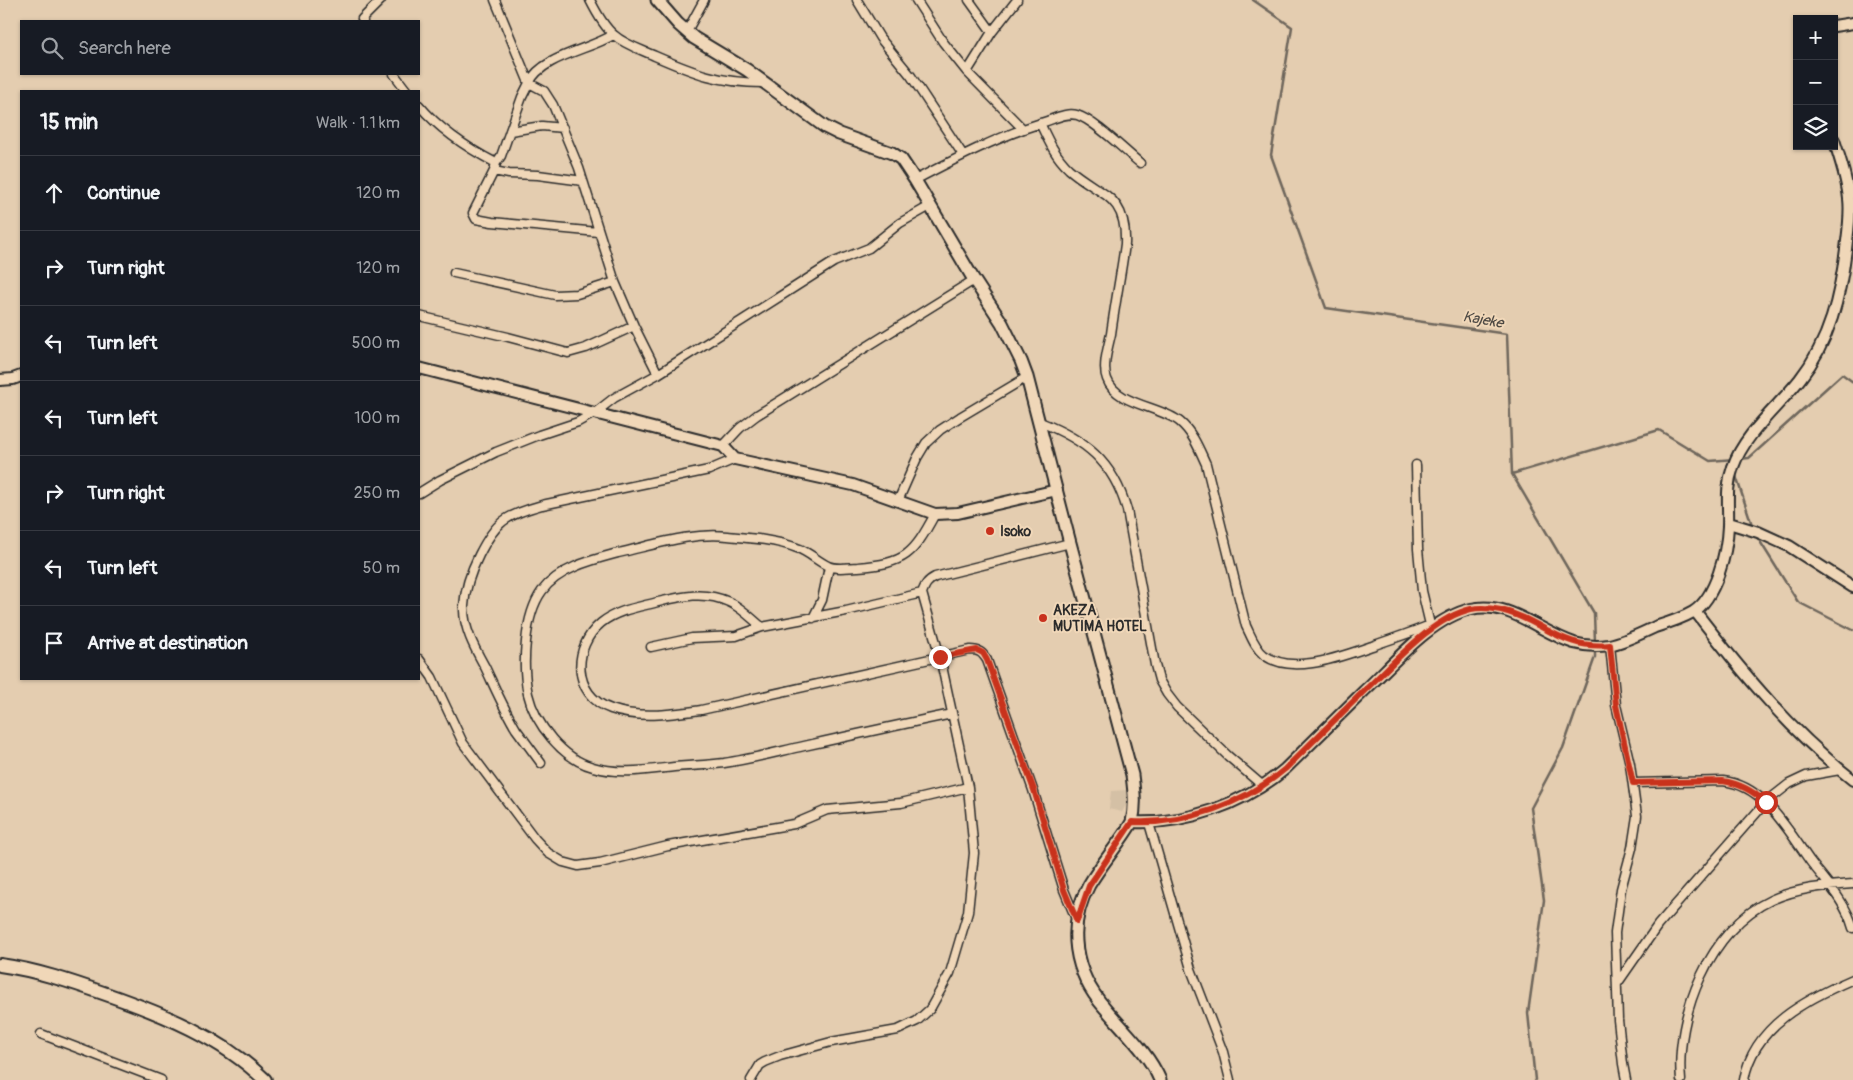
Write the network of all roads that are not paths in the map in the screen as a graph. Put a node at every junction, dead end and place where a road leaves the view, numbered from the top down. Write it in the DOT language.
graph roads {
  1 [pos="381,0"];
  2 [pos="495,0"];
  3 [pos="590,0"];
  4 [pos="657,0"];
  5 [pos="704,0"];
  6 [pos="857,0"];
  7 [pos="916,0"];
  8 [pos="969,0"];
  9 [pos="1016,0"];
  10 [pos="362,20"];
  11 [pos="1853,23"];
  12 [pos="1838,25"];
  13 [pos="687,31"];
  14 [pos="992,32"];
  15 [pos="613,35"];
  16 [pos="967,72"];
  17 [pos="395,75"];
  18 [pos="529,83"];
  19 [pos="763,83"];
  20 [pos="406,90"];
  21 [pos="420,105"];
  22 [pos="1040,123"];
  23 [pos="563,128"];
  24 [pos="1022,128"];
  25 [pos="510,131"];
  26 [pos="1837,150"];
  27 [pos="963,155"];
  28 [pos="1140,163"];
  29 [pos="495,167"];
  30 [pos="916,180"];
  31 [pos="583,181"];
  32 [pos="930,206"];
  33 [pos="598,232"];
  34 [pos="454,273"];
  35 [pos="974,280"];
  36 [pos="615,282"];
  37 [pos="420,316"];
  38 [pos="634,326"];
  39 [pos="420,368"];
  40 [pos="658,374"];
  41 [pos="20,376"];
  42 [pos="1028,377"];
  43 [pos="0,380"];
  44 [pos="596,412"];
  45 [pos="1040,422"];
  46 [pos="723,446"];
  47 [pos="735,459"];
  48 [pos="1416,465"];
  49 [pos="1057,490"];
  50 [pos="420,492"];
  51 [pos="898,501"];
  52 [pos="936,514"];
  53 [pos="1729,523"];
  54 [pos="1070,543"];
  55 [pos="829,567"];
  56 [pos="1853,587"];
  57 [pos="922,593"];
  58 [pos="1695,611"];
  59 [pos="813,618"];
  60 [pos="762,627"];
  61 [pos="1430,627"];
  62 [pos="1610,645"];
  63 [pos="651,646"];
  64 [pos="940,657"];
  65 [pos="420,660"];
  66 [pos="952,714"];
  67 [pos="541,763"];
  68 [pos="1840,770"];
  69 [pos="1853,780"];
  70 [pos="1633,783"];
  71 [pos="1263,786"];
  72 [pos="968,787"];
  73 [pos="1766,802"];
  74 [pos="1132,822"];
  75 [pos="1149,823"];
  76 [pos="1853,884"];
  77 [pos="1828,886"];
  78 [pos="1077,921"];
  79 [pos="1853,928"];
  80 [pos="0,965"];
  81 [pos="1853,979"];
  82 [pos="1617,984"];
  83 [pos="41,1034"];
  84 [pos="161,1080"];
  85 [pos="265,1080"];
  86 [pos="750,1080"];
  87 [pos="1160,1080"];
  88 [pos="1230,1080"];
  89 [pos="1626,1080"];
  90 [pos="1681,1080"];
  91 [pos="1744,1080"];
  1 -- 10 [label="street"];
  2 -- 18 [label="street"];
  3 -- 15 [label="street"];
  4 -- 13 [label="main road"];
  5 -- 13 [label="street"];
  6 -- 27 [label="street"];
  7 -- 16 [label="street"];
  8 -- 14 [label="street"];
  9 -- 14 [label="street"];
  11 -- 12 [label="street"];
  13 -- 19 [label="main road"];
  14 -- 16 [label="street"];
  15 -- 18 [label="street"];
  15 -- 19 [label="street"];
  16 -- 24 [label="street"];
  17 -- 20 [label="street"];
  18 -- 23 [label="street"];
  18 -- 25 [label="street"];
  19 -- 30 [label="main road"];
  21 -- 29 [label="street"];
  22 -- 24 [label="street"];
  22 -- 28 [label="street"];
  22 -- 61 [label="street"];
  23 -- 25 [label="street"];
  23 -- 31 [label="street"];
  24 -- 27 [label="street"];
  25 -- 29 [label="street"];
  26 -- 53 [label="street"];
  27 -- 30 [label="street"];
  29 -- 31 [label="street"];
  29 -- 33 [label="street"];
  30 -- 32 [label="main road"];
  31 -- 33 [label="street"];
  32 -- 35 [label="main road"];
  32 -- 40 [label="street"];
  33 -- 36 [label="street"];
  34 -- 36 [label="street"];
  35 -- 42 [label="main road"];
  35 -- 46 [label="street"];
  36 -- 38 [label="street"];
  37 -- 38 [label="street"];
  38 -- 40 [label="street"];
  39 -- 44 [label="street"];
  40 -- 44 [label="street"];
  41 -- 43 [label="street"];
  42 -- 45 [label="main road"];
  42 -- 51 [label="street"];
  44 -- 46 [label="street"];
  44 -- 50 [label="street"];
  45 -- 49 [label="main road"];
  45 -- 71 [label="street"];
  46 -- 47 [label="street"];
  47 -- 51 [label="street"];
  47 -- 67 [label="street"];
  48 -- 61 [label="street"];
  49 -- 52 [label="street"];
  49 -- 54 [label="main road"];
  51 -- 52 [label="street"];
  52 -- 55 [label="street"];
  53 -- 56 [label="street"];
  53 -- 58 [label="street"];
  54 -- 57 [label="street"];
  54 -- 74 [label="main road"];
  55 -- 59 [label="street"];
  55 -- 66 [label="street"];
  57 -- 59 [label="street"];
  57 -- 64 [label="street"];
  58 -- 62 [label="street"];
  58 -- 68 [label="street"];
  59 -- 60 [label="street"];
  60 -- 63 [label="street"];
  60 -- 64 [label="street"];
  61 -- 62 [label="street"];
  61 -- 71 [label="street"];
  62 -- 70 [label="street"];
  64 -- 66 [label="street"];
  64 -- 78 [label="street"];
  65 -- 72 [label="street"];
  66 -- 72 [label="street"];
  68 -- 69 [label="street"];
  68 -- 73 [label="street"];
  70 -- 73 [label="street"];
  70 -- 82 [label="street"];
  71 -- 75 [label="street"];
  72 -- 86 [label="street"];
  73 -- 77 [label="street"];
  73 -- 82 [label="street"];
  74 -- 75 [label="street"];
  74 -- 78 [label="main road"];
  75 -- 88 [label="street"];
  76 -- 77 [label="street"];
  77 -- 79 [label="street"];
  77 -- 90 [label="street"];
  78 -- 87 [label="main road"];
  80 -- 85 [label="main road"];
  81 -- 91 [label="street"];
  82 -- 89 [label="street"];
  83 -- 84 [label="street"];
}
